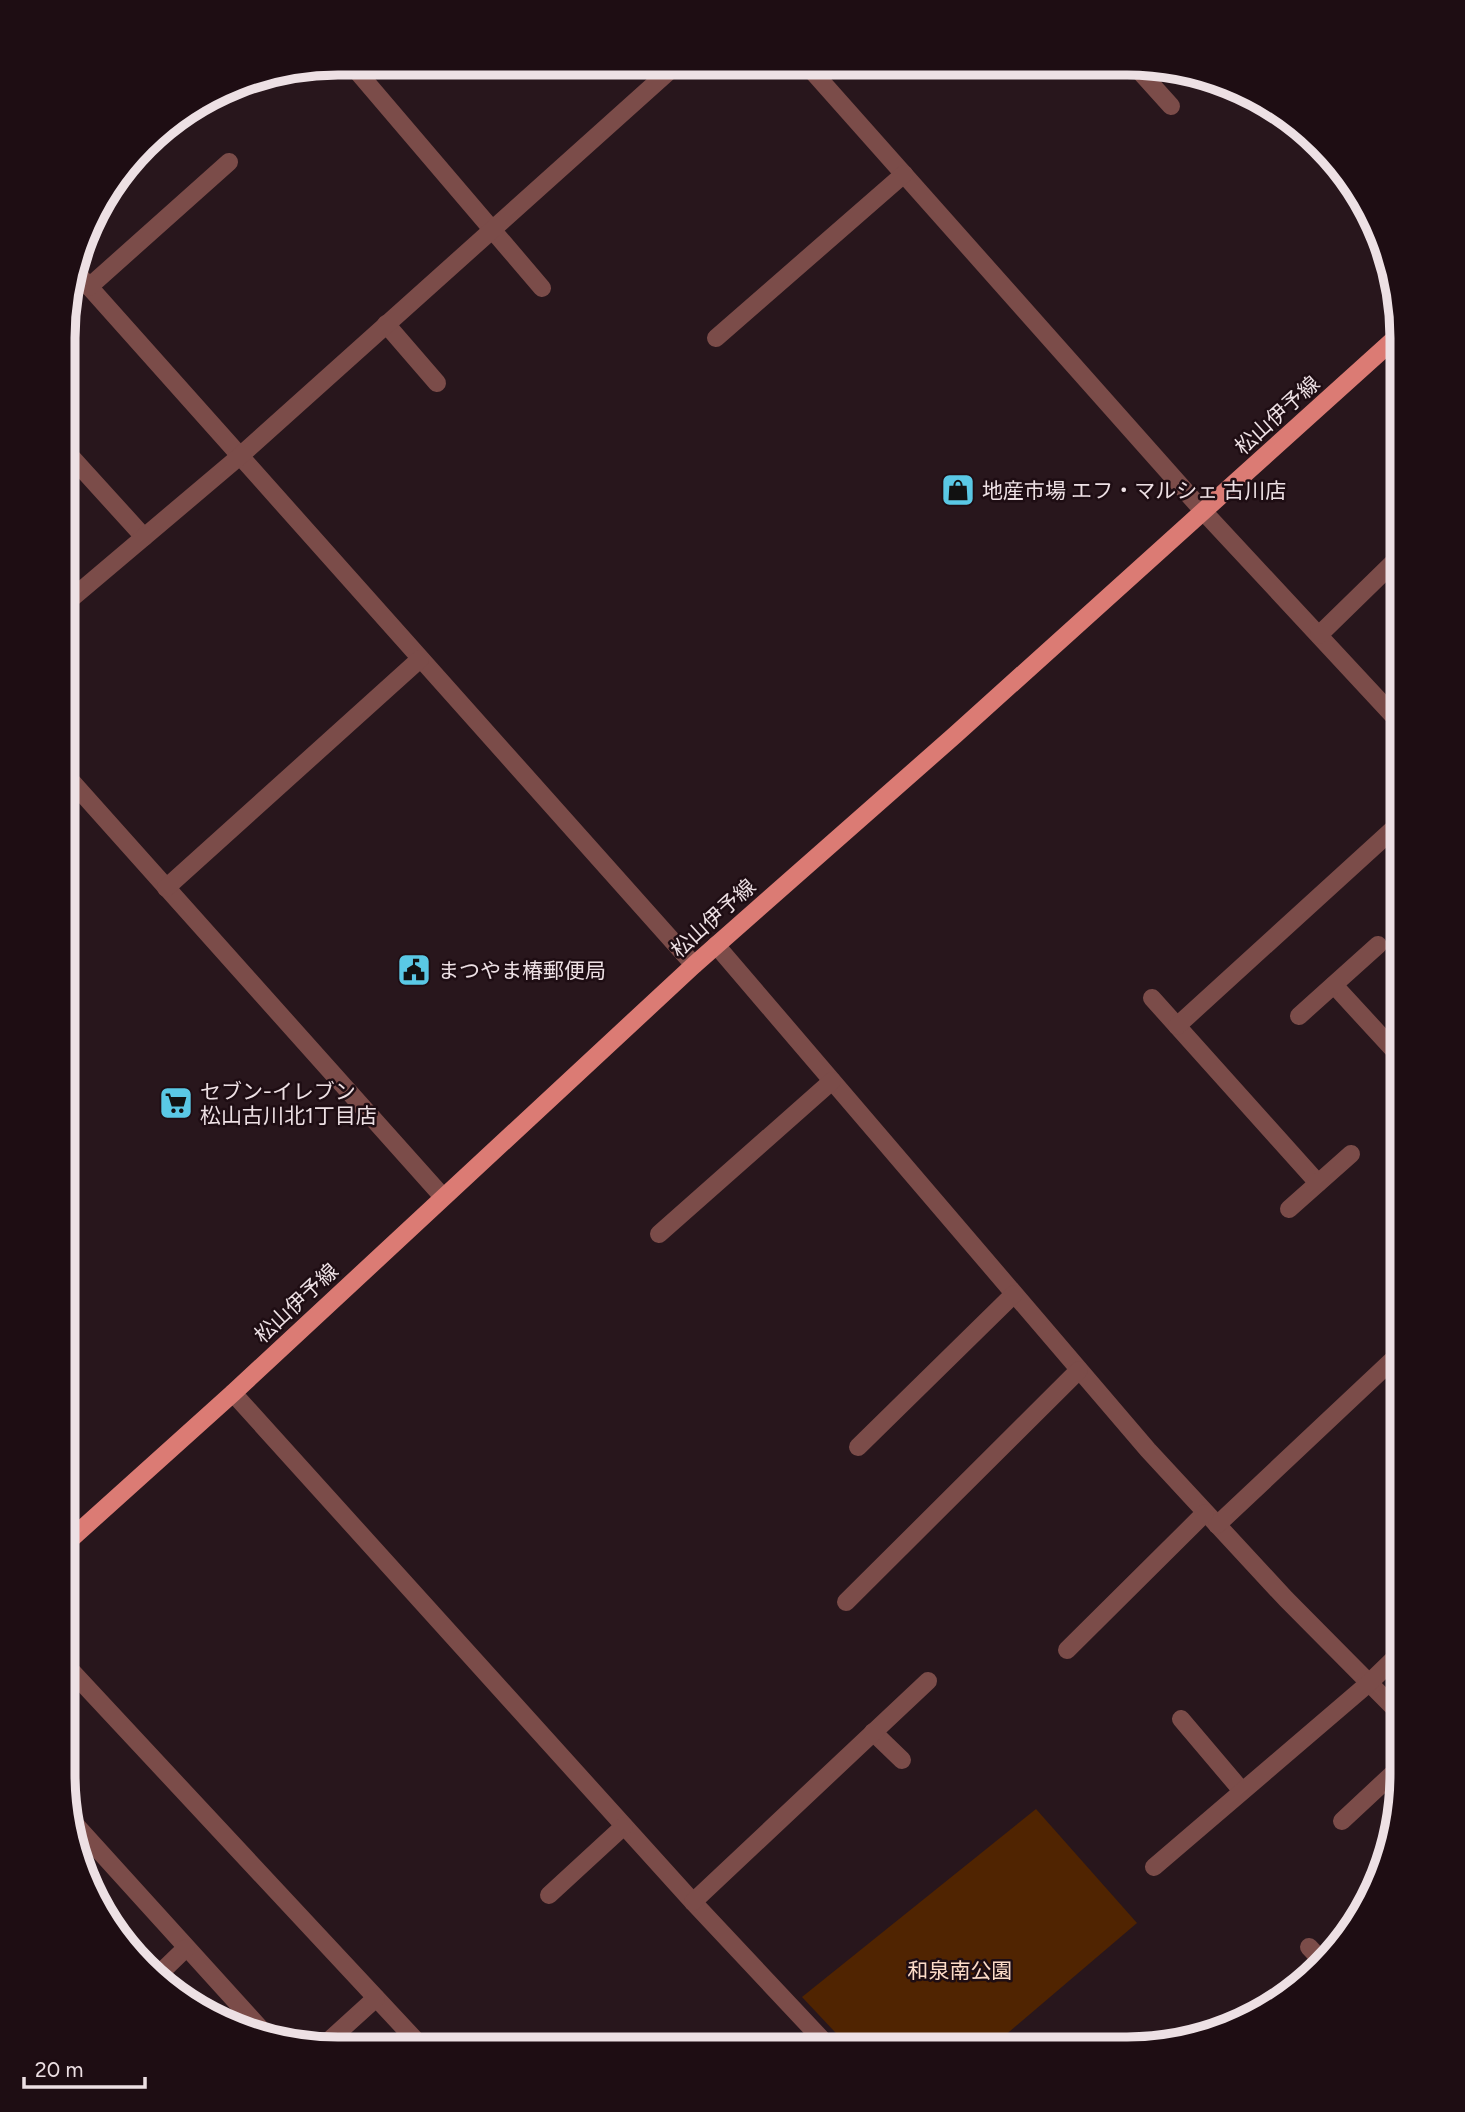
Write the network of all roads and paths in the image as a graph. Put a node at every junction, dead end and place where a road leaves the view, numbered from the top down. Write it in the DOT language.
graph roads {
  1 [pos="360,75"];
  2 [pos="665,75"];
  3 [pos="816,75"];
  4 [pos="1144,76"];
  5 [pos="1171,106"];
  6 [pos="229,162"];
  7 [pos="904,174"];
  8 [pos="492,229"];
  9 [pos="82,279"];
  10 [pos="89,287"];
  11 [pos="542,288"];
  12 [pos="386,324"];
  13 [pos="716,338"];
  14 [pos="1390,343"];
  15 [pos="437,383"];
  16 [pos="240,456"];
  17 [pos="75,461"];
  18 [pos="1204,512"];
  19 [pos="144,537"];
  20 [pos="1390,566"];
  21 [pos="75,596"];
  22 [pos="1319,635"];
  23 [pos="420,659"];
  24 [pos="1390,712"];
  25 [pos="75,785"];
  26 [pos="1390,832"];
  27 [pos="166,888"];
  28 [pos="716,945"];
  29 [pos="1378,945"];
  30 [pos="694,965"];
  31 [pos="1334,985"];
  32 [pos="1152,998"];
  33 [pos="1299,1016"];
  34 [pos="1177,1026"];
  35 [pos="1390,1046"];
  36 [pos="832,1081"];
  37 [pos="1351,1154"];
  38 [pos="1318,1183"];
  39 [pos="443,1197"];
  40 [pos="1289,1209"];
  41 [pos="659,1234"];
  42 [pos="1014,1294"];
  43 [pos="1390,1362"];
  44 [pos="1079,1370"];
  45 [pos="233,1393"];
  46 [pos="858,1447"];
  47 [pos="1211,1519"];
  48 [pos="75,1535"];
  49 [pos="846,1602"];
  50 [pos="1068,1650"];
  51 [pos="1390,1663"];
  52 [pos="75,1675"];
  53 [pos="928,1681"];
  54 [pos="1369,1683"];
  55 [pos="1390,1704"];
  56 [pos="1181,1719"];
  57 [pos="873,1732"];
  58 [pos="902,1760"];
  59 [pos="1390,1776"];
  60 [pos="1242,1791"];
  61 [pos="1342,1821"];
  62 [pos="624,1826"];
  63 [pos="81,1831"];
  64 [pos="1154,1867"];
  65 [pos="549,1895"];
  66 [pos="693,1902"];
  67 [pos="1309,1947"];
  68 [pos="186,1948"];
  69 [pos="1317,1956"];
  70 [pos="163,1971"];
  71 [pos="376,1998"];
  72 [pos="256,2024"];
  73 [pos="333,2037"];
  74 [pos="413,2037"];
  75 [pos="821,2037"];
  1 -- 8 [label="street"];
  2 -- 8 [label="street"];
  3 -- 7 [label="street"];
  4 -- 5 [label="street"];
  6 -- 10 [label="street"];
  7 -- 13 [label="street"];
  7 -- 18 [label="street"];
  8 -- 11 [label="street"];
  8 -- 12 [label="street"];
  9 -- 10 [label="street"];
  10 -- 16 [label="street"];
  12 -- 15 [label="street"];
  12 -- 16 [label="street"];
  14 -- 18 [label="main road, 松山伊予線"];
  16 -- 19 [label="street"];
  16 -- 23 [label="street"];
  17 -- 19 [label="street"];
  18 -- 22 [label="street"];
  18 -- 28 [label="main road, 松山伊予線"];
  19 -- 21 [label="street"];
  20 -- 22 [label="street"];
  22 -- 24 [label="street"];
  23 -- 27 [label="street"];
  23 -- 30 [label="street"];
  25 -- 27 [label="street"];
  26 -- 34 [label="street"];
  27 -- 39 [label="street"];
  28 -- 30 [label="main road, 松山伊予線"];
  28 -- 36 [label="street"];
  29 -- 31 [label="street"];
  30 -- 39 [label="main road, 松山伊予線"];
  31 -- 33 [label="street"];
  31 -- 35 [label="street"];
  32 -- 34 [label="street"];
  34 -- 38 [label="street"];
  36 -- 41 [label="street"];
  36 -- 42 [label="street"];
  37 -- 38 [label="street"];
  38 -- 40 [label="street"];
  39 -- 45 [label="main road, 松山伊予線"];
  42 -- 44 [label="street"];
  42 -- 46 [label="street"];
  43 -- 47 [label="street"];
  44 -- 47 [label="street"];
  44 -- 49 [label="street"];
  45 -- 48 [label="main road, 松山伊予線"];
  45 -- 62 [label="street"];
  47 -- 50 [label="street"];
  47 -- 54 [label="street"];
  51 -- 54 [label="street"];
  52 -- 71 [label="street"];
  53 -- 57 [label="street"];
  54 -- 55 [label="street"];
  54 -- 60 [label="street"];
  56 -- 60 [label="street"];
  57 -- 58 [label="street"];
  57 -- 66 [label="street"];
  59 -- 61 [label="street"];
  60 -- 64 [label="street"];
  62 -- 65 [label="street"];
  62 -- 66 [label="street"];
  63 -- 68 [label="street"];
  66 -- 75 [label="street"];
  67 -- 69 [label="street"];
  68 -- 70 [label="street"];
  68 -- 72 [label="street"];
  71 -- 73 [label="street"];
  71 -- 74 [label="street"];
}
